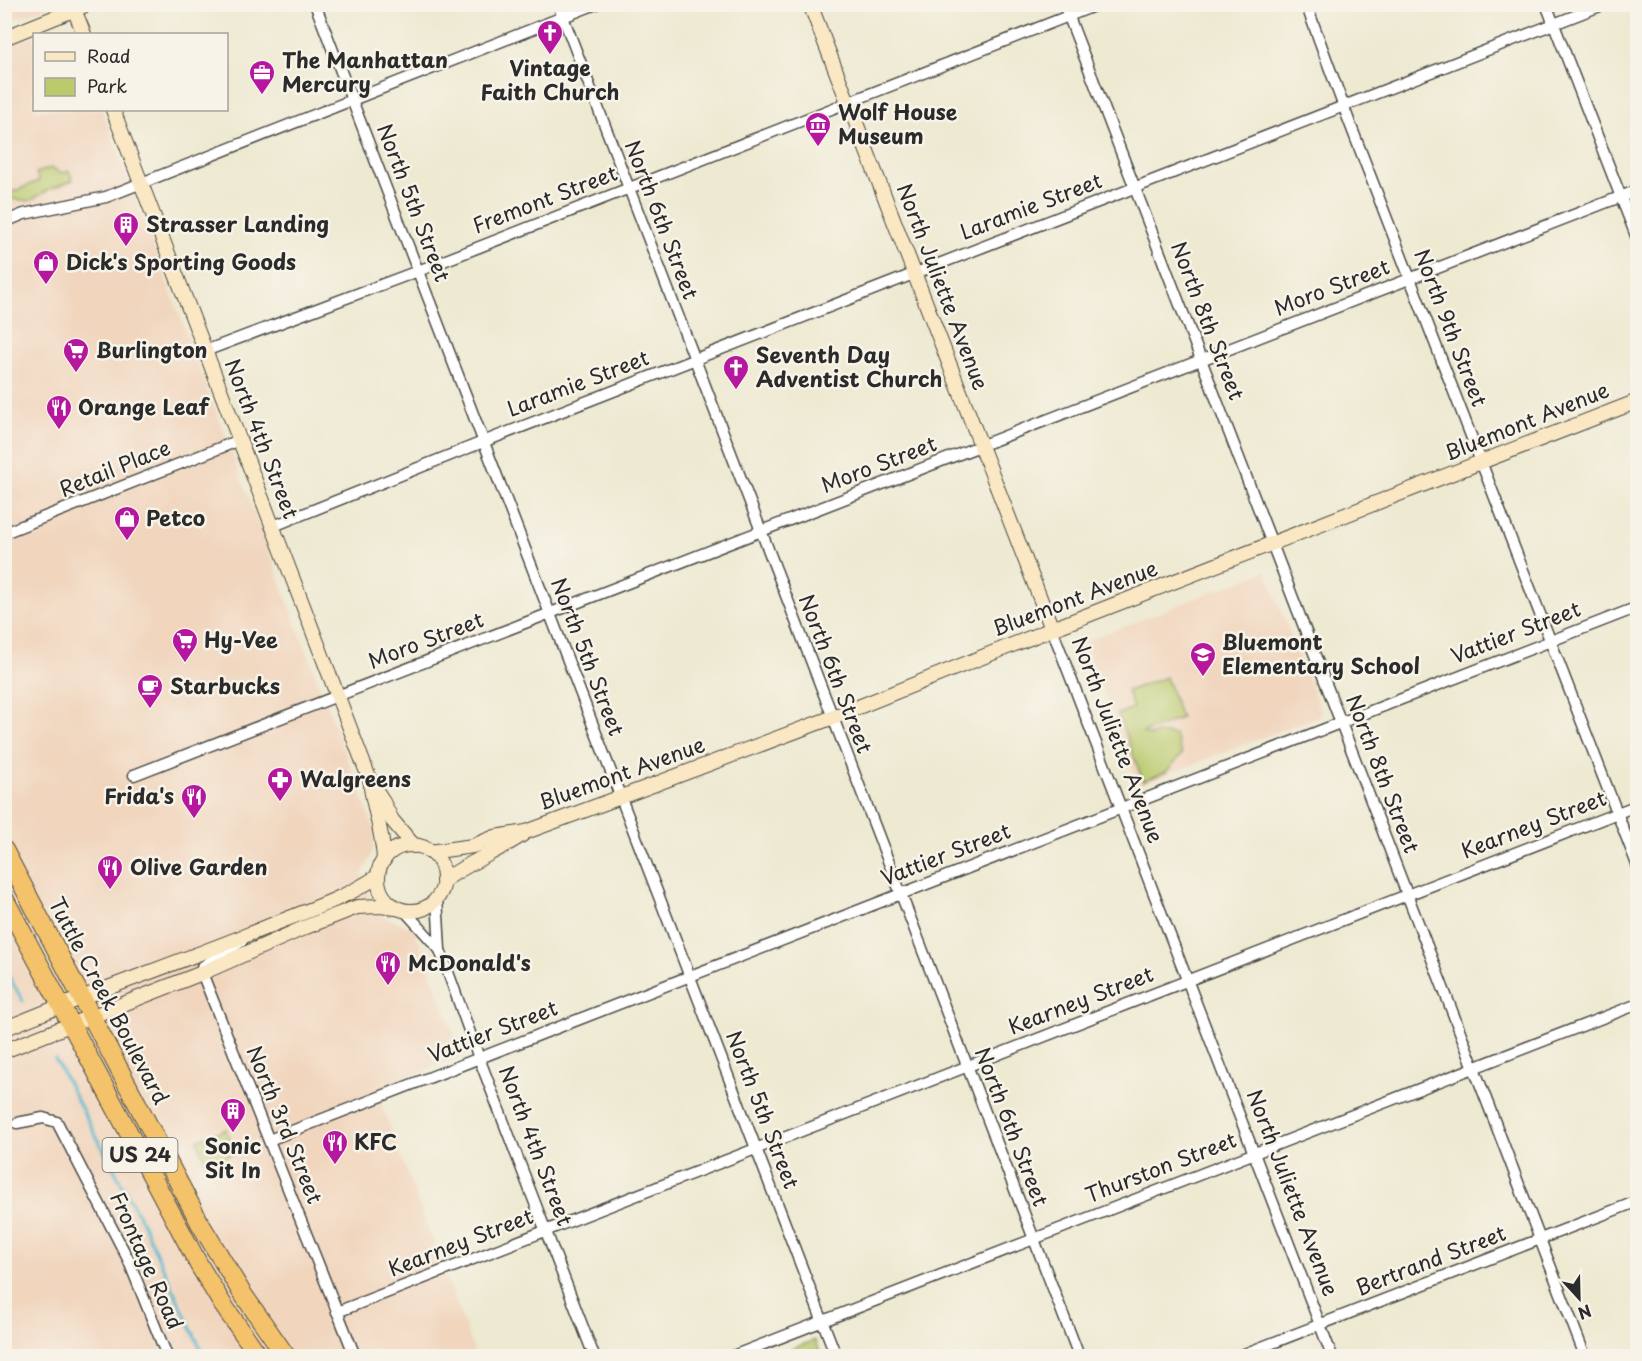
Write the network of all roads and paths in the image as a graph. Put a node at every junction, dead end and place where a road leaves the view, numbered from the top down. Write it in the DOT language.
graph roads {
  1 [pos="88,4"];
  2 [pos="315,4"];
  3 [pos="558,4"];
  4 [pos="596,4"];
  5 [pos="810,4"];
  6 [pos="1064,4"];
  7 [pos="1100,4"];
  8 [pos="1306,4"];
  9 [pos="1546,4"];
  10 [pos="1605,4"];
  11 [pos="73,7"];
  12 [pos="563,17"];
  13 [pos="1068,17"];
  14 [pos="1554,24"];
  15 [pos="84,33"];
  16 [pos="4,38"];
  17 [pos="352,99"];
  18 [pos="848,103"];
  19 [pos="1344,106"];
  20 [pos="113,111"];
  21 [pos="141,182"];
  22 [pos="1135,188"];
  23 [pos="628,189"];
  24 [pos="1638,190"];
  25 [pos="1620,197"];
  26 [pos="4,222"];
  27 [pos="1638,241"];
  28 [pos="418,271"];
  29 [pos="914,274"];
  30 [pos="1410,279"];
  31 [pos="205,351"];
  32 [pos="694,360"];
  33 [pos="1201,360"];
  34 [pos="1638,401"];
  35 [pos="240,440"];
  36 [pos="483,442"];
  37 [pos="981,446"];
  38 [pos="1481,462"];
  39 [pos="271,527"];
  40 [pos="760,532"];
  41 [pos="4,533"];
  42 [pos="1272,545"];
  43 [pos="1638,607"];
  44 [pos="550,615"];
  45 [pos="1052,629"];
  46 [pos="1550,641"];
  47 [pos="336,696"];
  48 [pos="831,718"];
  49 [pos="1341,723"];
  50 [pos="134,776"];
  51 [pos="371,783"];
  52 [pos="621,797"];
  53 [pos="1638,805"];
  54 [pos="1121,808"];
  55 [pos="1616,814"];
  56 [pos="526,832"];
  57 [pos="414,846"];
  58 [pos="4,850"];
  59 [pos="430,852"];
  60 [pos="384,860"];
  61 [pos="1638,867"];
  62 [pos="378,876"];
  63 [pos="443,881"];
  64 [pos="900,894"];
  65 [pos="1408,895"];
  66 [pos="437,897"];
  67 [pos="4,898"];
  68 [pos="400,909"];
  69 [pos="255,932"];
  70 [pos="440,950"];
  71 [pos="202,974"];
  72 [pos="689,976"];
  73 [pos="1188,981"];
  74 [pos="81,997"];
  75 [pos="1638,1004"];
  76 [pos="61,1005"];
  77 [pos="92,1017"];
  78 [pos="71,1024"];
  79 [pos="4,1029"];
  80 [pos="4,1051"];
  81 [pos="479,1058"];
  82 [pos="966,1067"];
  83 [pos="1474,1068"];
  84 [pos="17,1123"];
  85 [pos="268,1140"];
  86 [pos="756,1149"];
  87 [pos="1254,1153"];
  88 [pos="1638,1201"];
  89 [pos="545,1231"];
  90 [pos="1033,1239"];
  91 [pos="1540,1239"];
  92 [pos="337,1312"];
  93 [pos="823,1322"];
  94 [pos="1320,1325"];
  95 [pos="167,1356"];
  96 [pos="259,1356"];
  97 [pos="286,1356"];
  98 [pos="355,1356"];
  99 [pos="594,1356"];
  100 [pos="733,1356"];
  101 [pos="836,1356"];
  102 [pos="1079,1356"];
  103 [pos="1239,1356"];
  104 [pos="1332,1356"];
  105 [pos="1585,1356"];
  1 -- 11 [label="main road"];
  2 -- 17 [label="street, North 5th Street"];
  3 -- 12 [label="street, North 6th Street"];
  4 -- 12 [label="street"];
  5 -- 18 [label="main road, North Juliette Avenue"];
  6 -- 13 [label="street, North 8th Street"];
  7 -- 13 [label="street, Fremont Street"];
  8 -- 19 [label="street, North 9th Street"];
  9 -- 14 [label="street"];
  10 -- 14 [label="street, Laramie Street"];
  11 -- 15 [label="main road"];
  11 -- 16 [label="main road"];
  12 -- 17 [label="street"];
  12 -- 23 [label="street, North 6th Street"];
  13 -- 18 [label="street, Fremont Street"];
  13 -- 22 [label="street, North 8th Street"];
  14 -- 19 [label="street, Laramie Street"];
  14 -- 25 [label="street"];
  17 -- 21 [label="street"];
  17 -- 28 [label="street, North 5th Street"];
  18 -- 23 [label="street, Fremont Street"];
  18 -- 29 [label="main road, North Juliette Avenue"];
  19 -- 22 [label="street, Laramie Street"];
  19 -- 30 [label="street, North 9th Street"];
  20 -- 21 [label="main road, North 4th Street"];
  21 -- 26 [label="street"];
  21 -- 31 [label="main road, North 4th Street"];
  22 -- 29 [label="street, Laramie Street"];
  22 -- 33 [label="street, North 8th Street"];
  23 -- 28 [label="street, Fremont Street"];
  23 -- 32 [label="street, North 6th Street"];
  24 -- 25 [label="street, Moro Street"];
  25 -- 27 [label="street"];
  25 -- 30 [label="street, Moro Street"];
  28 -- 31 [label="street, Fremont Street"];
  28 -- 36 [label="street, North 5th Street"];
  29 -- 32 [label="street, Laramie Street"];
  29 -- 37 [label="main road, North Juliette Avenue"];
  30 -- 33 [label="street, Moro Street"];
  30 -- 38 [label="street, North 9th Street"];
  31 -- 35 [label="main road, North 4th Street"];
  32 -- 36 [label="street, Laramie Street"];
  32 -- 40 [label="street, North 6th Street"];
  33 -- 37 [label="street, Moro Street"];
  33 -- 42 [label="street, North 8th Street"];
  34 -- 38 [label="main road, Bluemont Avenue"];
  35 -- 39 [label="main road, North 4th Street"];
  35 -- 41 [label="street, Retail Place"];
  36 -- 39 [label="street, Laramie Street"];
  36 -- 44 [label="street, North 5th Street"];
  37 -- 40 [label="street, Moro Street"];
  37 -- 45 [label="main road, North Juliette Avenue"];
  38 -- 42 [label="main road, Bluemont Avenue"];
  38 -- 46 [label="street, North 9th Street"];
  39 -- 47 [label="main road, North 4th Street"];
  40 -- 44 [label="street, Moro Street"];
  40 -- 48 [label="street, North 6th Street"];
  42 -- 45 [label="main road, Bluemont Avenue"];
  42 -- 49 [label="street, North 8th Street"];
  43 -- 46 [label="street, Vattier Street"];
  44 -- 47 [label="street, Moro Street"];
  44 -- 52 [label="street, North 5th Street"];
  45 -- 48 [label="main road, Bluemont Avenue"];
  45 -- 54 [label="street, North Juliette Avenue"];
  46 -- 49 [label="street, Vattier Street"];
  46 -- 55 [label="street, North 9th Street"];
  47 -- 50 [label="street, Moro Street"];
  47 -- 51 [label="main road, North 4th Street"];
  48 -- 52 [label="main road, Bluemont Avenue"];
  48 -- 64 [label="street, North 6th Street"];
  49 -- 54 [label="street, Vattier Street"];
  49 -- 65 [label="street, North 8th Street"];
  51 -- 57 [label="main road, North 4th Street"];
  51 -- 60 [label="main road, North 4th Street"];
  52 -- 56 [label="main road, Bluemont Avenue"];
  52 -- 72 [label="street, North 5th Street"];
  53 -- 55 [label="street, Kearney Street"];
  54 -- 64 [label="street, Vattier Street"];
  54 -- 73 [label="street, North Juliette Avenue"];
  55 -- 61 [label="street, North 9th Street"];
  55 -- 65 [label="street, Kearney Street"];
  56 -- 59 [label="main road, Bluemont Avenue"];
  56 -- 63 [label="main road, Bluemont Avenue"];
  57 -- 59 [label="main road"];
  57 -- 60 [label="main road"];
  58 -- 74 [label="highway, Tuttle Creek Boulevard / US 24"];
  59 -- 63 [label="main road"];
  60 -- 62 [label="main road"];
  62 -- 68 [label="main road"];
  62 -- 69 [label="main road"];
  63 -- 66 [label="main road"];
  64 -- 72 [label="street, Vattier Street"];
  64 -- 82 [label="street, North 6th Street"];
  65 -- 73 [label="street, Kearney Street"];
  65 -- 83 [label="street, North 8th Street"];
  66 -- 68 [label="main road"];
  66 -- 70 [label="street, North 4th Street"];
  67 -- 76 [label="highway, Tuttle Creek Boulevard / US 24"];
  68 -- 70 [label="street, North 4th Street"];
  68 -- 71 [label="main road"];
  69 -- 71 [label="street"];
  69 -- 74 [label="main road"];
  70 -- 81 [label="street, North 4th Street"];
  71 -- 77 [label="main road"];
  71 -- 85 [label="street, North 3rd Street"];
  72 -- 81 [label="street, Vattier Street"];
  72 -- 86 [label="street, North 5th Street"];
  73 -- 82 [label="street, Kearney Street"];
  73 -- 87 [label="street, North Juliette Avenue"];
  74 -- 76 [label="main road"];
  74 -- 77 [label="highway, Tuttle Creek Boulevard / US 24"];
  75 -- 83 [label="street, Thurston Street"];
  76 -- 78 [label="highway, Tuttle Creek Boulevard / US 24"];
  76 -- 79 [label="main road"];
  77 -- 78 [label="main road"];
  77 -- 97 [label="highway, Tuttle Creek Boulevard / US 24"];
  78 -- 80 [label="main road"];
  78 -- 96 [label="highway, Tuttle Creek Boulevard / US 24"];
  81 -- 85 [label="street, Vattier Street"];
  81 -- 89 [label="street, North 4th Street"];
  82 -- 86 [label="street, Kearney Street"];
  82 -- 90 [label="street, North 6th Street"];
  83 -- 87 [label="street, Thurston Street"];
  83 -- 91 [label="street, North 8th Street"];
  84 -- 95 [label="street, Frontage Road"];
  85 -- 92 [label="street, North 3rd Street"];
  86 -- 89 [label="street, Kearney Street"];
  86 -- 93 [label="street, North 5th Street"];
  87 -- 90 [label="street, Thurston Street"];
  87 -- 94 [label="street, North Juliette Avenue"];
  88 -- 91 [label="street, Bertrand Street"];
  89 -- 92 [label="street, Kearney Street"];
  89 -- 99 [label="street, North 4th Street"];
  90 -- 93 [label="street, Thurston Street"];
  90 -- 102 [label="street, North 6th Street"];
  91 -- 94 [label="street, Bertrand Street"];
  91 -- 105 [label="street, North 8th Street"];
  92 -- 98 [label="street, North 3rd Street"];
  93 -- 100 [label="street, Thurston Street"];
  93 -- 101 [label="street, North 5th Street"];
  94 -- 103 [label="street, Bertrand Street"];
  94 -- 104 [label="street, North Juliette Avenue"];
}
